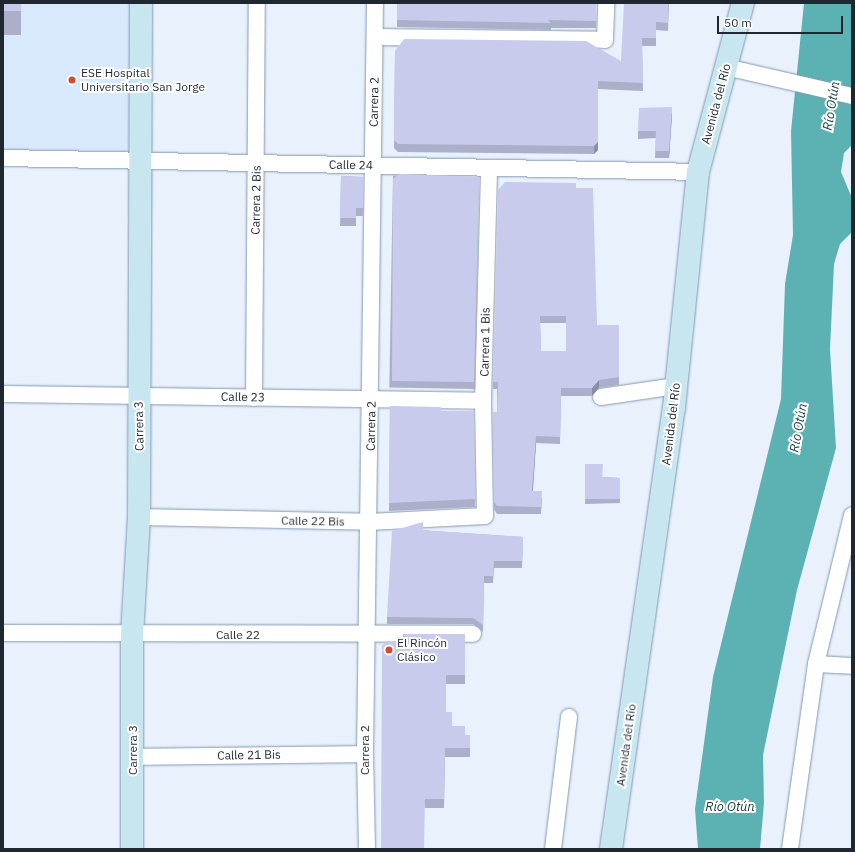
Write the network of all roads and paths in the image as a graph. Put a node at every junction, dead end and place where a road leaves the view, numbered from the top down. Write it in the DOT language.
graph roads {
  1 [pos="142,3"];
  2 [pos="257,3"];
  3 [pos="375,3"];
  4 [pos="606,3"];
  5 [pos="743,3"];
  6 [pos="375,37"];
  7 [pos="726,67"];
  8 [pos="852,96"];
  9 [pos="3,158"];
  10 [pos="140,161"];
  11 [pos="256,163"];
  12 [pos="373,166"];
  13 [pos="490,168"];
  14 [pos="698,172"];
  15 [pos="676,386"];
  16 [pos="3,394"];
  17 [pos="138,396"];
  18 [pos="601,397"];
  19 [pos="254,398"];
  20 [pos="372,399"];
  21 [pos="484,401"];
  22 [pos="852,515"];
  23 [pos="485,516"];
  24 [pos="139,517"];
  25 [pos="369,522"];
  26 [pos="3,633"];
  27 [pos="366,634"];
  28 [pos="473,634"];
  29 [pos="132,635"];
  30 [pos="816,664"];
  31 [pos="852,666"];
  32 [pos="568,717"];
  33 [pos="365,754"];
  34 [pos="133,757"];
  35 [pos="132,849"];
  36 [pos="367,849"];
  37 [pos="553,849"];
  38 [pos="611,849"];
  39 [pos="790,849"];
  1 -- 10 [label="main road, Carrera 3"];
  2 -- 11 [label="street, Carrera 2 Bis"];
  3 -- 6 [label="street, Carrera 2"];
  4 -- 6 [label="street"];
  5 -- 7 [label="main road, Avenida del Río"];
  6 -- 12 [label="street, Carrera 2"];
  7 -- 8 [label="street"];
  7 -- 14 [label="main road, Avenida del Río"];
  9 -- 10 [label="street, Calle 24"];
  10 -- 11 [label="street, Calle 24"];
  10 -- 17 [label="main road, Carrera 3"];
  11 -- 12 [label="street, Calle 24"];
  11 -- 19 [label="street, Carrera 2 Bis"];
  12 -- 13 [label="street, Calle 24"];
  12 -- 20 [label="street, Carrera 2"];
  13 -- 14 [label="street, Calle 24"];
  13 -- 21 [label="street, Carrera 1 Bis"];
  14 -- 15 [label="main road, Avenida del Río"];
  15 -- 18 [label="street"];
  15 -- 38 [label="main road, Avenida del Río"];
  16 -- 17 [label="street, Calle 23"];
  17 -- 19 [label="street, Calle 23"];
  17 -- 24 [label="main road, Carrera 3"];
  19 -- 20 [label="street, Calle 23"];
  20 -- 21 [label="street, Calle 23"];
  20 -- 25 [label="street, Carrera 2"];
  21 -- 23 [label="street, Carrera 1 Bis"];
  22 -- 30 [label="street"];
  23 -- 25 [label="street, Calle 22 Bis"];
  24 -- 25 [label="street, Calle 22 Bis"];
  24 -- 29 [label="main road, Carrera 3"];
  25 -- 27 [label="street, Carrera 2"];
  26 -- 29 [label="street, Calle 22"];
  27 -- 28 [label="street, Calle 22"];
  27 -- 29 [label="street, Calle 22"];
  27 -- 33 [label="street, Carrera 2"];
  29 -- 34 [label="main road, Carrera 3"];
  30 -- 31 [label="street"];
  30 -- 39 [label="street"];
  32 -- 37 [label="street"];
  33 -- 34 [label="street, Calle 21 Bis"];
  33 -- 36 [label="street, Carrera 2"];
  34 -- 35 [label="main road, Carrera 3"];
}
